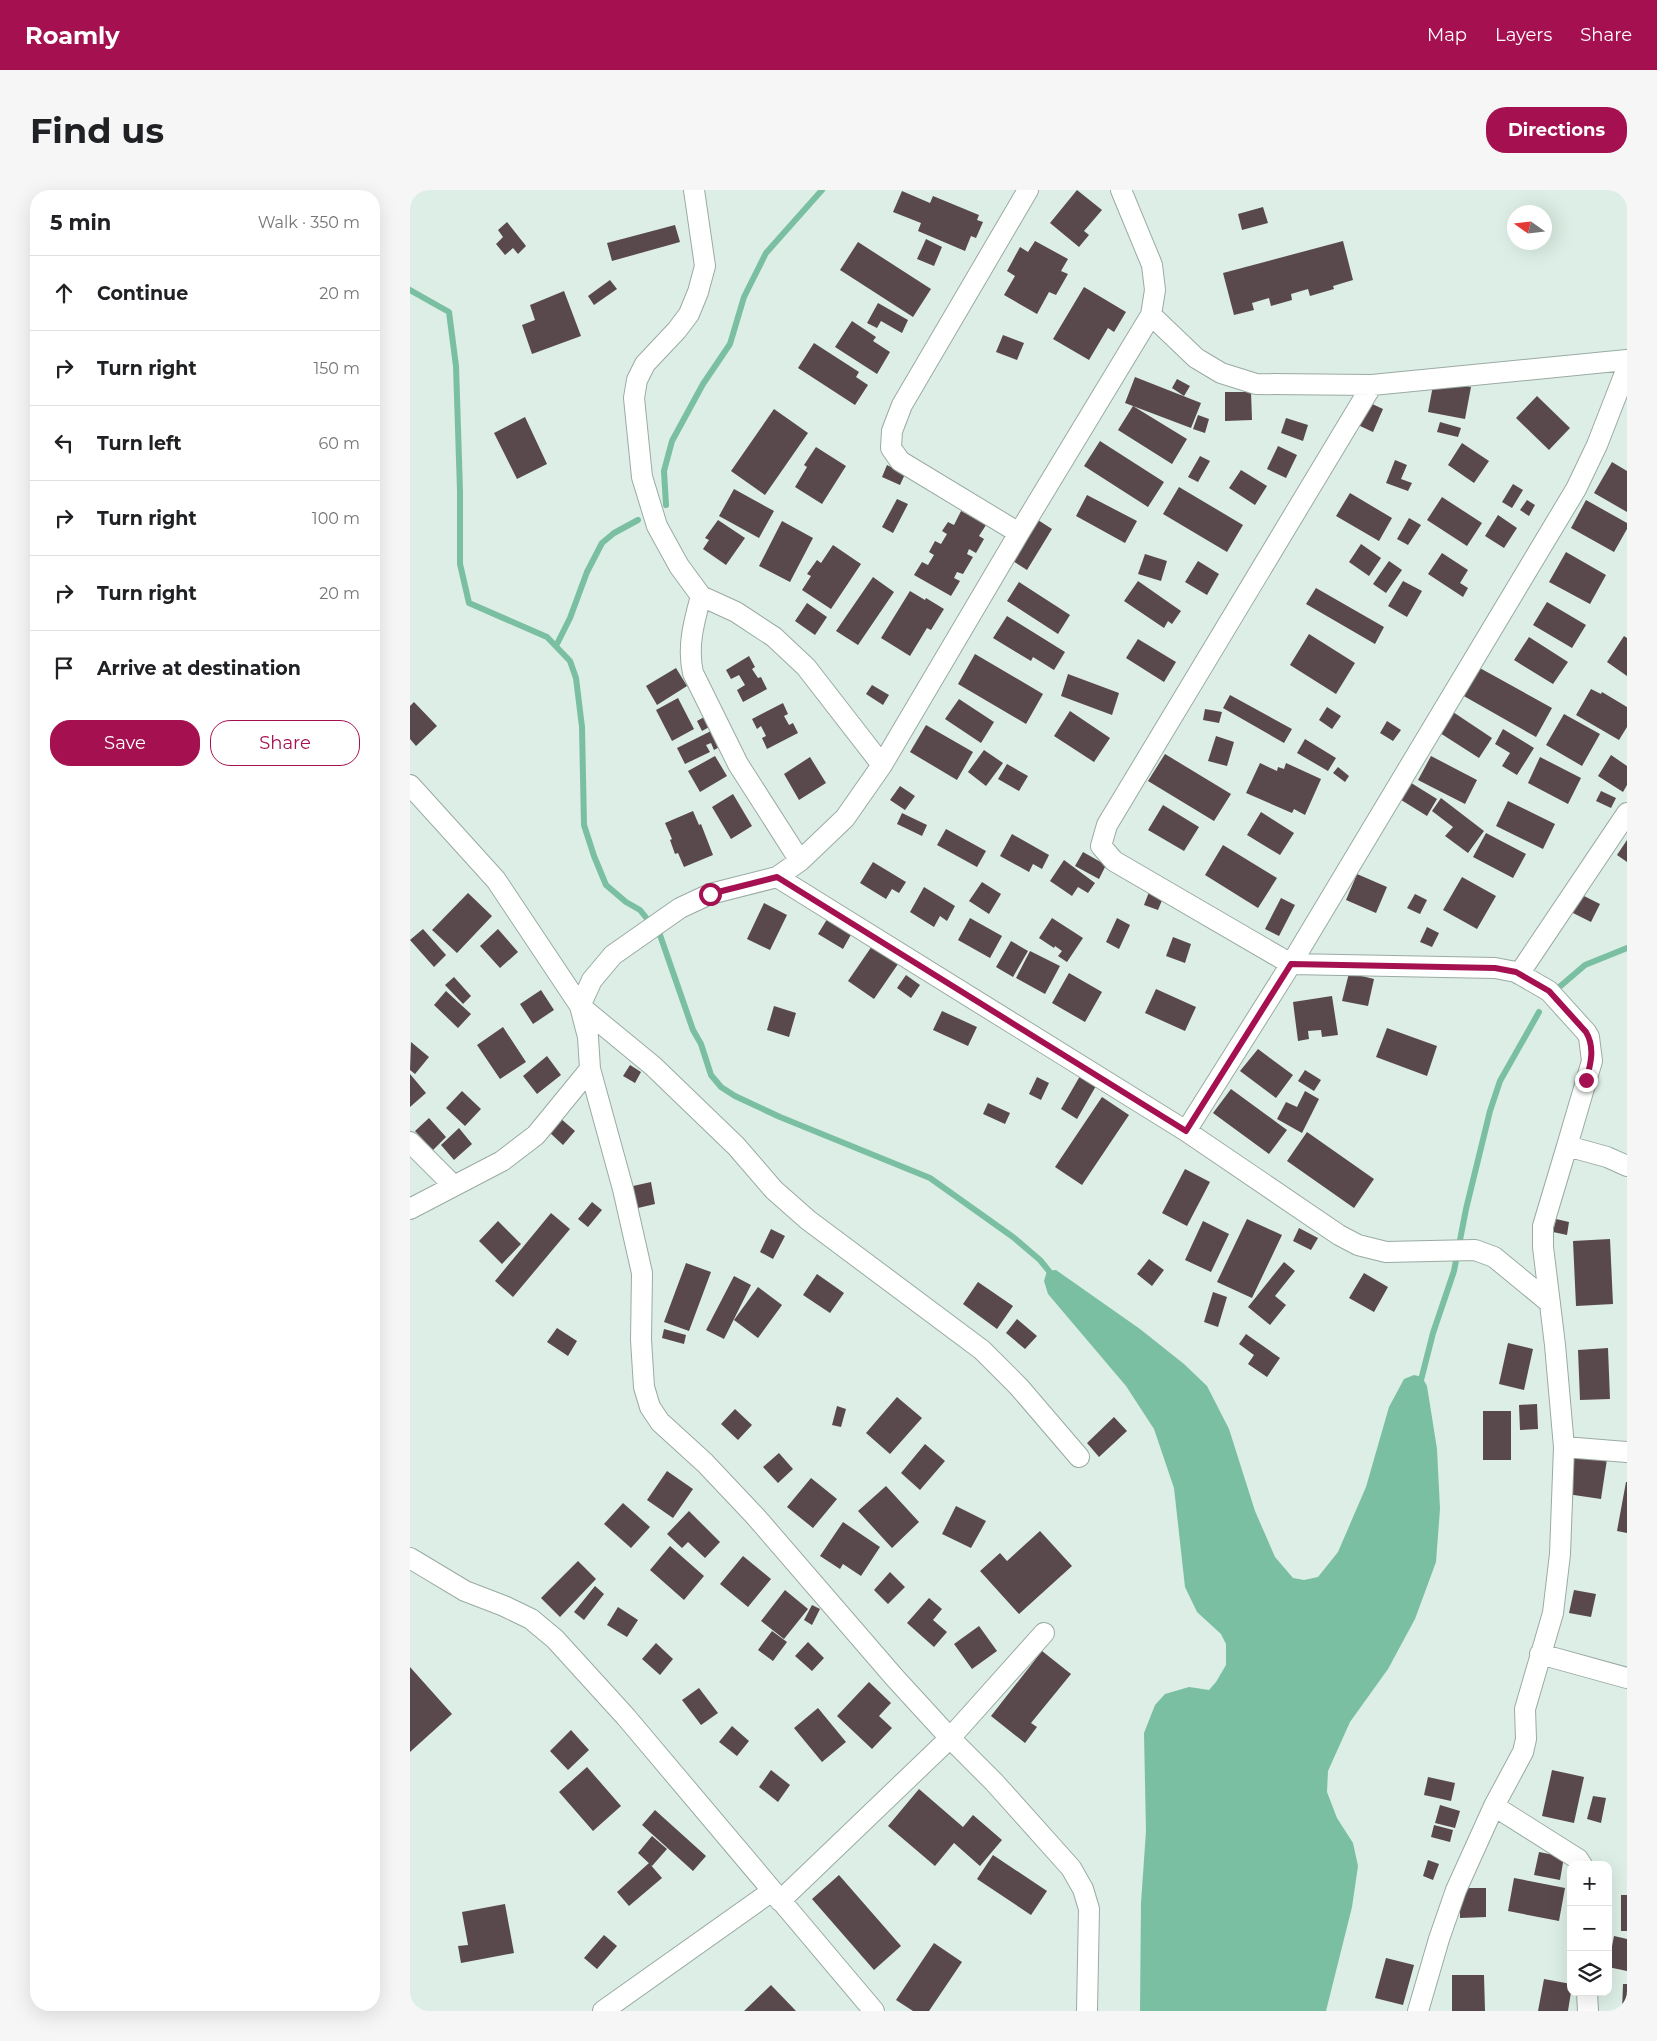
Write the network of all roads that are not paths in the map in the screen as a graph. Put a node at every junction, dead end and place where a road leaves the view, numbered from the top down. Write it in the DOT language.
graph roads {
  1 [pos="694,190"];
  2 [pos="1028,190"];
  3 [pos="1121,190"];
  4 [pos="1151,315"];
  5 [pos="1627,360"];
  6 [pos="1627,368"];
  7 [pos="1372,385"];
  8 [pos="1019,533"];
  9 [pos="701,596"];
  10 [pos="882,765"];
  11 [pos="410,784"];
  12 [pos="1627,813"];
  13 [pos="800,861"];
  14 [pos="777,877"];
  15 [pos="1291,964"];
  16 [pos="1519,974"];
  17 [pos="580,1006"];
  18 [pos="590,1069"];
  19 [pos="1186,1131"];
  20 [pos="410,1142"];
  21 [pos="1567,1146"];
  22 [pos="1627,1166"];
  23 [pos="453,1185"];
  24 [pos="410,1209"];
  25 [pos="1550,1303"];
  26 [pos="1564,1447"];
  27 [pos="1627,1452"];
  28 [pos="1079,1457"];
  29 [pos="410,1558"];
  30 [pos="1044,1633"];
  31 [pos="1540,1654"];
  32 [pos="1627,1678"];
  33 [pos="950,1738"];
  34 [pos="1494,1806"];
  35 [pos="1580,1861"];
  36 [pos="776,1896"];
  37 [pos="1587,1996"];
  38 [pos="603,2011"];
  39 [pos="874,2011"];
  40 [pos="1086,2011"];
  41 [pos="1418,2011"];
  42 [pos="1588,2011"];
  1 -- 9 [label="street"];
  2 -- 8 [label="street"];
  3 -- 4 [label="street"];
  4 -- 7 [label="street"];
  4 -- 8 [label="street"];
  5 -- 7 [label="street"];
  6 -- 15 [label="street"];
  7 -- 15 [label="street"];
  8 -- 10 [label="street"];
  9 -- 10 [label="street"];
  9 -- 13 [label="street"];
  10 -- 13 [label="street"];
  11 -- 17 [label="street"];
  12 -- 16 [label="street"];
  13 -- 14 [label="street"];
  14 -- 17 [label="street"];
  14 -- 19 [label="street"];
  15 -- 16 [label="street"];
  15 -- 19 [label="street"];
  16 -- 21 [label="street"];
  17 -- 18 [label="street"];
  17 -- 28 [label="street"];
  18 -- 23 [label="street"];
  18 -- 33 [label="street"];
  19 -- 25 [label="street"];
  20 -- 23 [label="street"];
  21 -- 22 [label="street"];
  21 -- 25 [label="street"];
  23 -- 24 [label="street"];
  25 -- 26 [label="street"];
  26 -- 27 [label="street"];
  26 -- 31 [label="street"];
  29 -- 36 [label="street"];
  30 -- 33 [label="street"];
  31 -- 32 [label="street"];
  31 -- 34 [label="street"];
  33 -- 36 [label="street"];
  33 -- 40 [label="street"];
  34 -- 35 [label="street"];
  34 -- 41 [label="street"];
  36 -- 38 [label="street"];
  36 -- 39 [label="street"];
  37 -- 42 [label="street"];
}
